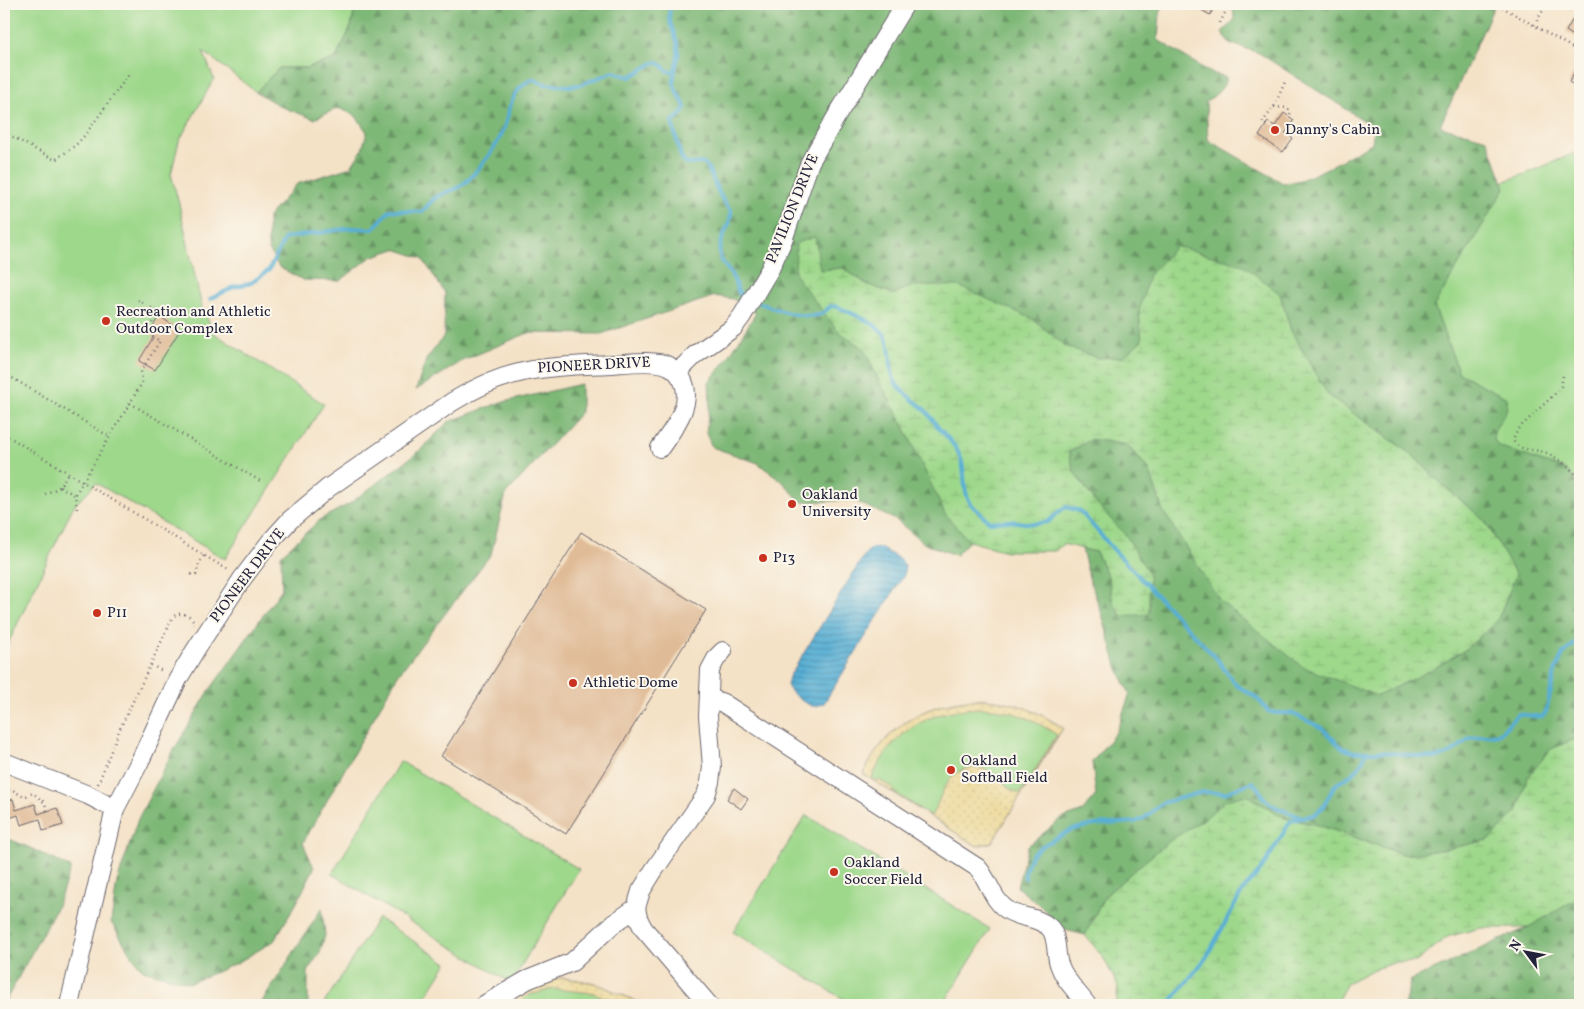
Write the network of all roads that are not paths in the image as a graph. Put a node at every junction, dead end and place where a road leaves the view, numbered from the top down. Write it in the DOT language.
graph roads {
  1 [pos="904,4"];
  2 [pos="678,372"];
  3 [pos="660,448"];
  4 [pos="723,652"];
  5 [pos="709,698"];
  6 [pos="4,762"];
  7 [pos="115,809"];
  8 [pos="636,908"];
  9 [pos="69,1005"];
  10 [pos="484,1005"];
  11 [pos="708,1005"];
  12 [pos="1087,1005"];
  1 -- 2 [label="street, PAVILION DRIVE"];
  2 -- 3 [label="street"];
  2 -- 7 [label="street, PIONEER DRIVE"];
  4 -- 5 [label="street"];
  5 -- 8 [label="street"];
  5 -- 12 [label="street"];
  6 -- 7 [label="street"];
  7 -- 9 [label="street, PIONEER DRIVE"];
  8 -- 10 [label="street"];
  8 -- 11 [label="street"];
}
